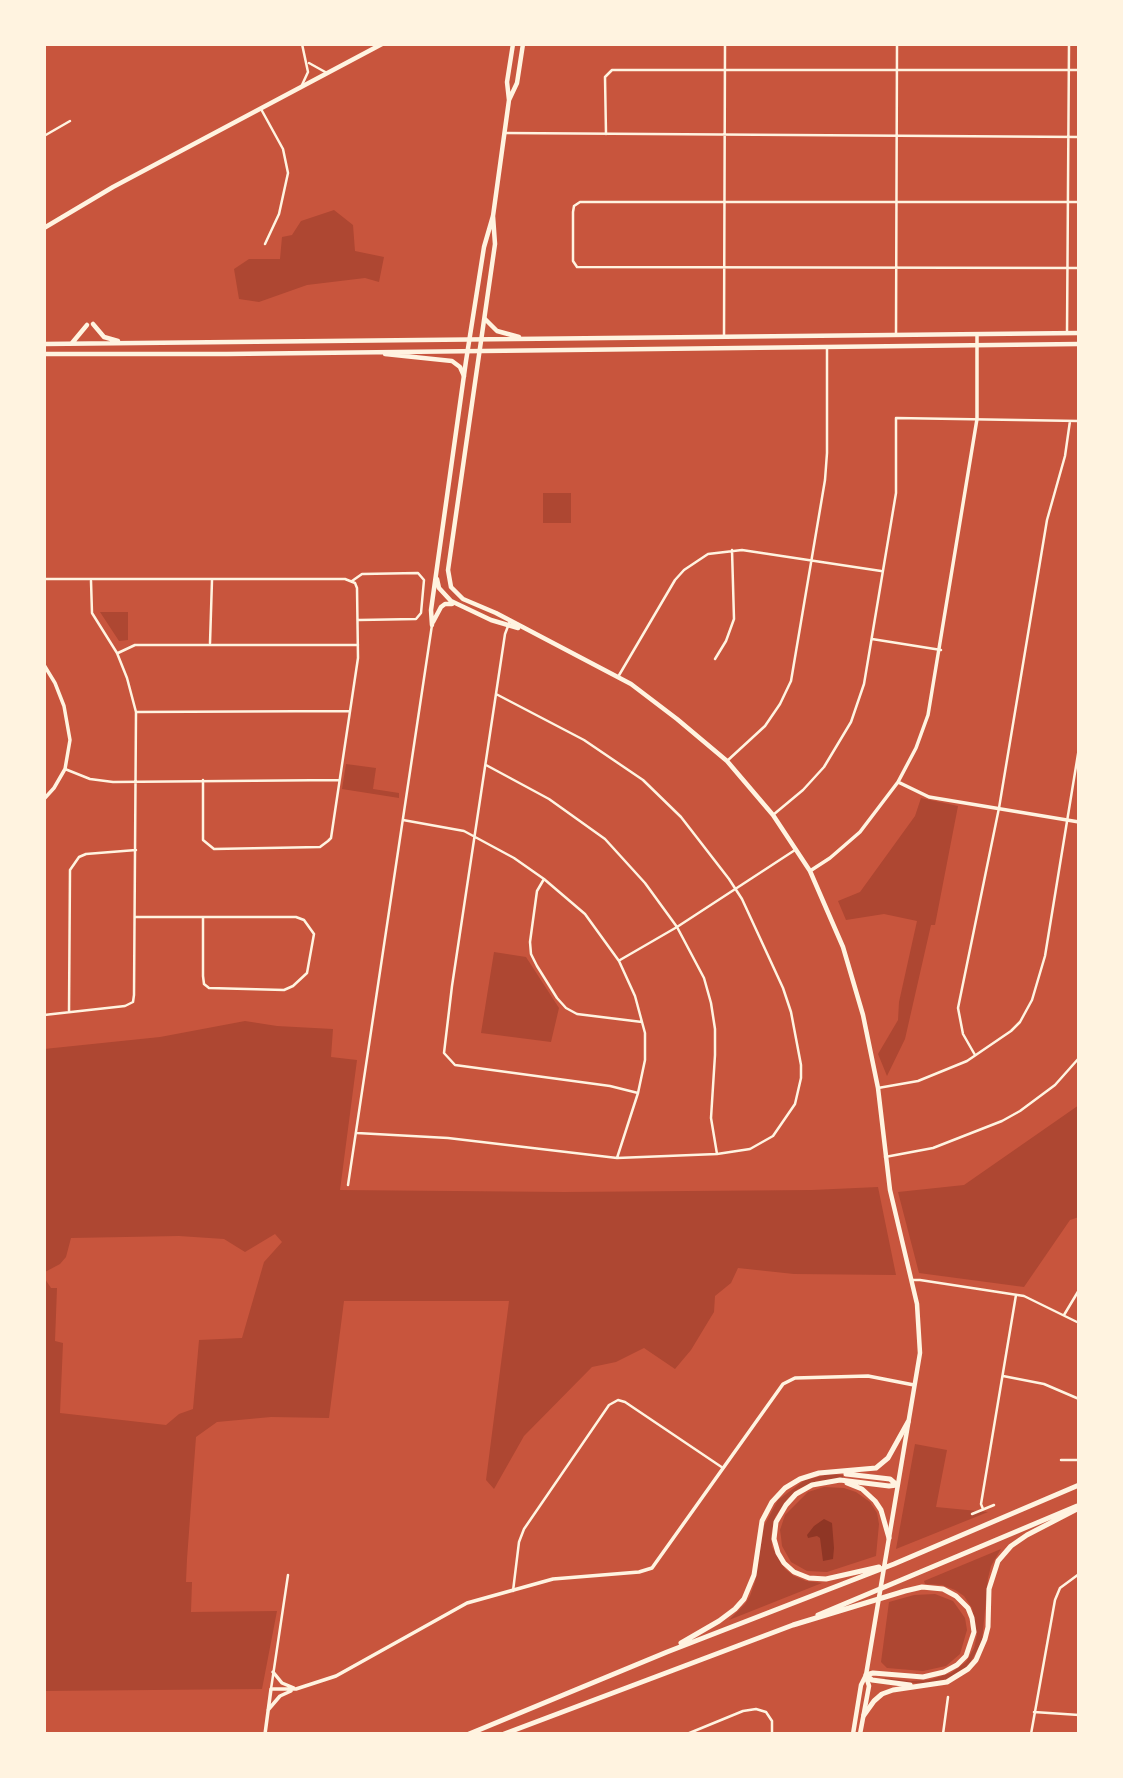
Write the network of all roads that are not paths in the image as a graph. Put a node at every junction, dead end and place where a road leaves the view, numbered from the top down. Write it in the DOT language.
graph roads {
  1 [pos="302,44"];
  2 [pos="382,44"];
  3 [pos="513,44"];
  4 [pos="523,44"];
  5 [pos="725,44"];
  6 [pos="897,44"];
  7 [pos="1069,44"];
  8 [pos="307,62"];
  9 [pos="726,68"];
  10 [pos="897,69"];
  11 [pos="1069,70"];
  12 [pos="1079,70"];
  13 [pos="327,73"];
  14 [pos="300,88"];
  15 [pos="509,100"];
  16 [pos="261,108"];
  17 [pos="70,121"];
  18 [pos="504,133"];
  19 [pos="606,135"];
  20 [pos="725,135"];
  21 [pos="896,135"];
  22 [pos="44,136"];
  23 [pos="1069,137"];
  24 [pos="1079,137"];
  25 [pos="724,202"];
  26 [pos="897,202"];
  27 [pos="1069,202"];
  28 [pos="1079,202"];
  29 [pos="493,216"];
  30 [pos="44,228"];
  31 [pos="265,244"];
  32 [pos="724,267"];
  33 [pos="897,267"];
  34 [pos="1068,268"];
  35 [pos="1079,268"];
  36 [pos="485,319"];
  37 [pos="1079,333"];
  38 [pos="1067,334"];
  39 [pos="896,335"];
  40 [pos="976,335"];
  41 [pos="724,337"];
  42 [pos="666,338"];
  43 [pos="527,339"];
  44 [pos="469,341"];
  45 [pos="481,341"];
  46 [pos="132,343"];
  47 [pos="217,343"];
  48 [pos="44,344"];
  49 [pos="71,344"];
  50 [pos="91,344"];
  51 [pos="1079,344"];
  52 [pos="976,345"];
  53 [pos="827,346"];
  54 [pos="665,349"];
  55 [pos="468,351"];
  56 [pos="479,351"];
  57 [pos="374,352"];
  58 [pos="90,353"];
  59 [pos="44,354"];
  60 [pos="217,355"];
  61 [pos="464,376"];
  62 [pos="977,419"];
  63 [pos="1070,421"];
  64 [pos="1079,421"];
  65 [pos="446,509"];
  66 [pos="455,515"];
  67 [pos="732,550"];
  68 [pos="812,561"];
  69 [pos="882,571"];
  70 [pos="437,573"];
  71 [pos="44,579"];
  72 [pos="91,580"];
  73 [pos="212,580"];
  74 [pos="352,580"];
  75 [pos="456,604"];
  76 [pos="358,620"];
  77 [pos="509,623"];
  78 [pos="432,625"];
  79 [pos="872,639"];
  80 [pos="209,644"];
  81 [pos="359,645"];
  82 [pos="940,650"];
  83 [pos="117,653"];
  84 [pos="715,659"];
  85 [pos="44,665"];
  86 [pos="618,677"];
  87 [pos="496,694"];
  88 [pos="349,711"];
  89 [pos="136,712"];
  90 [pos="1079,748"];
  91 [pos="727,761"];
  92 [pos="485,764"];
  93 [pos="65,769"];
  94 [pos="137,780"];
  95 [pos="203,780"];
  96 [pos="339,780"];
  97 [pos="898,782"];
  98 [pos="44,799"];
  99 [pos="999,808"];
  100 [pos="773,815"];
  101 [pos="403,820"];
  102 [pos="1067,820"];
  103 [pos="1079,822"];
  104 [pos="475,836"];
  105 [pos="136,849"];
  106 [pos="795,850"];
  107 [pos="810,871"];
  108 [pos="544,879"];
  109 [pos="736,888"];
  110 [pos="203,917"];
  111 [pos="135,918"];
  112 [pos="677,927"];
  113 [pos="619,961"];
  114 [pos="69,1012"];
  115 [pos="44,1015"];
  116 [pos="642,1021"];
  117 [pos="975,1055"];
  118 [pos="1079,1058"];
  119 [pos="878,1088"];
  120 [pos="638,1093"];
  121 [pos="356,1133"];
  122 [pos="717,1154"];
  123 [pos="885,1157"];
  124 [pos="617,1158"];
  125 [pos="348,1185"];
  126 [pos="912,1280"];
  127 [pos="1079,1290"];
  128 [pos="1016,1295"];
  129 [pos="1064,1315"];
  130 [pos="1079,1323"];
  131 [pos="1003,1376"];
  132 [pos="914,1385"];
  133 [pos="1079,1399"];
  134 [pos="908,1422"];
  135 [pos="1061,1460"];
  136 [pos="1079,1460"];
  137 [pos="723,1468"];
  138 [pos="832,1472"];
  139 [pos="840,1480"];
  140 [pos="897,1485"];
  141 [pos="1079,1485"];
  142 [pos="994,1505"];
  143 [pos="1079,1507"];
  144 [pos="983,1509"];
  145 [pos="972,1514"];
  146 [pos="889,1538"];
  147 [pos="894,1564"];
  148 [pos="1079,1574"];
  149 [pos="288,1575"];
  150 [pos="513,1591"];
  151 [pos="793,1625"];
  152 [pos="667,1652"];
  153 [pos="273,1672"];
  154 [pos="866,1675"];
  155 [pos="929,1686"];
  156 [pos="271,1689"];
  157 [pos="296,1689"];
  158 [pos="948,1697"];
  159 [pos="267,1711"];
  160 [pos="1034,1712"];
  161 [pos="864,1715"];
  162 [pos="1079,1715"];
  163 [pos="265,1734"];
  164 [pos="469,1734"];
  165 [pos="504,1734"];
  166 [pos="687,1734"];
  167 [pos="772,1734"];
  168 [pos="853,1734"];
  169 [pos="860,1734"];
  170 [pos="943,1734"];
  171 [pos="1031,1734"];
  1 -- 8 [label="street"];
  2 -- 13 [label="main road"];
  3 -- 15 [label="main road"];
  4 -- 15 [label="main road"];
  5 -- 9 [label="street"];
  6 -- 10 [label="street"];
  7 -- 11 [label="street"];
  8 -- 13 [label="street"];
  8 -- 14 [label="street"];
  9 -- 10 [label="street"];
  9 -- 19 [label="street"];
  9 -- 20 [label="street"];
  10 -- 11 [label="street"];
  10 -- 21 [label="street"];
  11 -- 12 [label="street"];
  11 -- 23 [label="street"];
  13 -- 14 [label="main road"];
  14 -- 16 [label="main road"];
  15 -- 18 [label="main road"];
  16 -- 30 [label="main road"];
  16 -- 31 [label="street"];
  17 -- 22 [label="street"];
  18 -- 19 [label="street"];
  18 -- 29 [label="main road"];
  19 -- 20 [label="street"];
  20 -- 21 [label="street"];
  20 -- 25 [label="street"];
  21 -- 23 [label="street"];
  21 -- 26 [label="street"];
  23 -- 24 [label="street"];
  23 -- 27 [label="street"];
  25 -- 26 [label="street"];
  25 -- 32 [label="street"];
  25 -- 32 [label="street"];
  26 -- 27 [label="street"];
  26 -- 33 [label="street"];
  27 -- 28 [label="street"];
  27 -- 34 [label="street"];
  29 -- 36 [label="main road"];
  29 -- 44 [label="main road"];
  32 -- 33 [label="street"];
  32 -- 41 [label="street"];
  33 -- 34 [label="street"];
  33 -- 39 [label="street"];
  34 -- 35 [label="street"];
  34 -- 38 [label="street"];
  36 -- 43 [label="main road"];
  36 -- 45 [label="main road"];
  37 -- 38 [label="main road"];
  38 -- 40 [label="main road"];
  39 -- 40 [label="main road"];
  39 -- 41 [label="main road"];
  40 -- 52 [label="street"];
  41 -- 42 [label="main road"];
  42 -- 43 [label="main road"];
  42 -- 54 [label="main road"];
  43 -- 45 [label="main road"];
  44 -- 45 [label="main road"];
  44 -- 47 [label="main road"];
  44 -- 55 [label="main road"];
  45 -- 56 [label="main road"];
  46 -- 47 [label="main road"];
  46 -- 49 [label="main road"];
  46 -- 50 [label="main road"];
  47 -- 60 [label="main road"];
  48 -- 49 [label="main road"];
  49 -- 50 [label="main road"];
  50 -- 58 [label="main road"];
  51 -- 52 [label="main road"];
  52 -- 53 [label="main road"];
  52 -- 62 [label="street"];
  53 -- 54 [label="main road"];
  53 -- 68 [label="street"];
  54 -- 56 [label="main road"];
  55 -- 56 [label="main road"];
  55 -- 57 [label="main road"];
  55 -- 61 [label="main road"];
  56 -- 66 [label="main road"];
  57 -- 60 [label="main road"];
  57 -- 61 [label="main road"];
  58 -- 59 [label="main road"];
  58 -- 60 [label="main road"];
  61 -- 65 [label="main road"];
  62 -- 63 [label="street"];
  62 -- 69 [label="street"];
  62 -- 82 [label="street"];
  63 -- 64 [label="street"];
  63 -- 99 [label="street"];
  65 -- 66 [label="main road"];
  65 -- 70 [label="main road"];
  66 -- 77 [label="main road"];
  67 -- 68 [label="street"];
  67 -- 84 [label="street"];
  67 -- 86 [label="street"];
  68 -- 69 [label="street"];
  68 -- 91 [label="street"];
  69 -- 79 [label="street"];
  70 -- 75 [label="main road"];
  70 -- 78 [label="main road"];
  71 -- 72 [label="street"];
  72 -- 73 [label="street"];
  72 -- 83 [label="street"];
  73 -- 74 [label="street"];
  73 -- 80 [label="street"];
  74 -- 76 [label="street"];
  74 -- 76 [label="street"];
  75 -- 77 [label="main road"];
  75 -- 78 [label="main road"];
  76 -- 81 [label="street"];
  77 -- 86 [label="main road"];
  77 -- 87 [label="street"];
  78 -- 101 [label="street"];
  79 -- 82 [label="street"];
  79 -- 100 [label="street"];
  80 -- 81 [label="street"];
  80 -- 83 [label="street"];
  81 -- 88 [label="street"];
  82 -- 97 [label="street"];
  83 -- 89 [label="street"];
  85 -- 93 [label="street"];
  86 -- 91 [label="main road"];
  87 -- 92 [label="street"];
  87 -- 109 [label="street"];
  88 -- 89 [label="street"];
  88 -- 96 [label="street"];
  89 -- 94 [label="street"];
  90 -- 102 [label="street"];
  91 -- 100 [label="main road"];
  92 -- 104 [label="street"];
  92 -- 112 [label="street"];
  93 -- 94 [label="street"];
  93 -- 98 [label="street"];
  94 -- 95 [label="street"];
  94 -- 105 [label="street"];
  95 -- 96 [label="street"];
  95 -- 96 [label="street"];
  97 -- 99 [label="street"];
  97 -- 107 [label="street"];
  99 -- 102 [label="street"];
  99 -- 117 [label="street"];
  100 -- 106 [label="main road"];
  101 -- 104 [label="street"];
  101 -- 121 [label="street"];
  102 -- 103 [label="street"];
  102 -- 117 [label="street"];
  104 -- 108 [label="street"];
  104 -- 120 [label="street"];
  105 -- 111 [label="street"];
  105 -- 114 [label="street"];
  106 -- 107 [label="main road"];
  106 -- 109 [label="street"];
  107 -- 119 [label="main road"];
  108 -- 113 [label="street"];
  108 -- 116 [label="street"];
  109 -- 112 [label="street"];
  109 -- 122 [label="street"];
  110 -- 110 [label="street"];
  110 -- 111 [label="street"];
  111 -- 114 [label="street"];
  112 -- 113 [label="street"];
  112 -- 122 [label="street"];
  113 -- 116 [label="street"];
  114 -- 115 [label="street"];
  116 -- 120 [label="street"];
  117 -- 119 [label="street"];
  118 -- 123 [label="street"];
  119 -- 123 [label="main road"];
  120 -- 124 [label="street"];
  121 -- 124 [label="street"];
  121 -- 125 [label="street"];
  122 -- 124 [label="street"];
  123 -- 126 [label="main road"];
  126 -- 128 [label="street"];
  126 -- 132 [label="main road"];
  127 -- 129 [label="street"];
  128 -- 129 [label="street"];
  128 -- 131 [label="street"];
  129 -- 130 [label="street"];
  131 -- 133 [label="street"];
  131 -- 144 [label="street"];
  132 -- 134 [label="main road"];
  132 -- 137 [label="street"];
  134 -- 138 [label="highway"];
  134 -- 140 [label="main road"];
  135 -- 136 [label="street"];
  137 -- 150 [label="street"];
  137 -- 150 [label="street"];
  138 -- 140 [label="highway"];
  138 -- 152 [label="highway"];
  139 -- 140 [label="highway"];
  139 -- 146 [label="highway"];
  139 -- 147 [label="highway"];
  140 -- 146 [label="main road"];
  141 -- 147 [label="highway"];
  142 -- 144 [label="street"];
  143 -- 151 [label="highway"];
  143 -- 155 [label="highway"];
  144 -- 145 [label="street"];
  146 -- 154 [label="main road"];
  147 -- 152 [label="highway"];
  148 -- 160 [label="street"];
  149 -- 153 [label="street"];
  150 -- 157 [label="street"];
  151 -- 154 [label="highway"];
  151 -- 165 [label="highway"];
  152 -- 164 [label="highway"];
  153 -- 156 [label="street"];
  153 -- 157 [label="street"];
  154 -- 155 [label="highway"];
  154 -- 161 [label="main road"];
  154 -- 168 [label="main road"];
  155 -- 161 [label="highway"];
  156 -- 157 [label="street"];
  156 -- 159 [label="street"];
  157 -- 159 [label="street"];
  158 -- 170 [label="street"];
  159 -- 163 [label="street"];
  160 -- 162 [label="street"];
  160 -- 171 [label="street"];
  161 -- 169 [label="main road"];
  166 -- 167 [label="street"];
}
